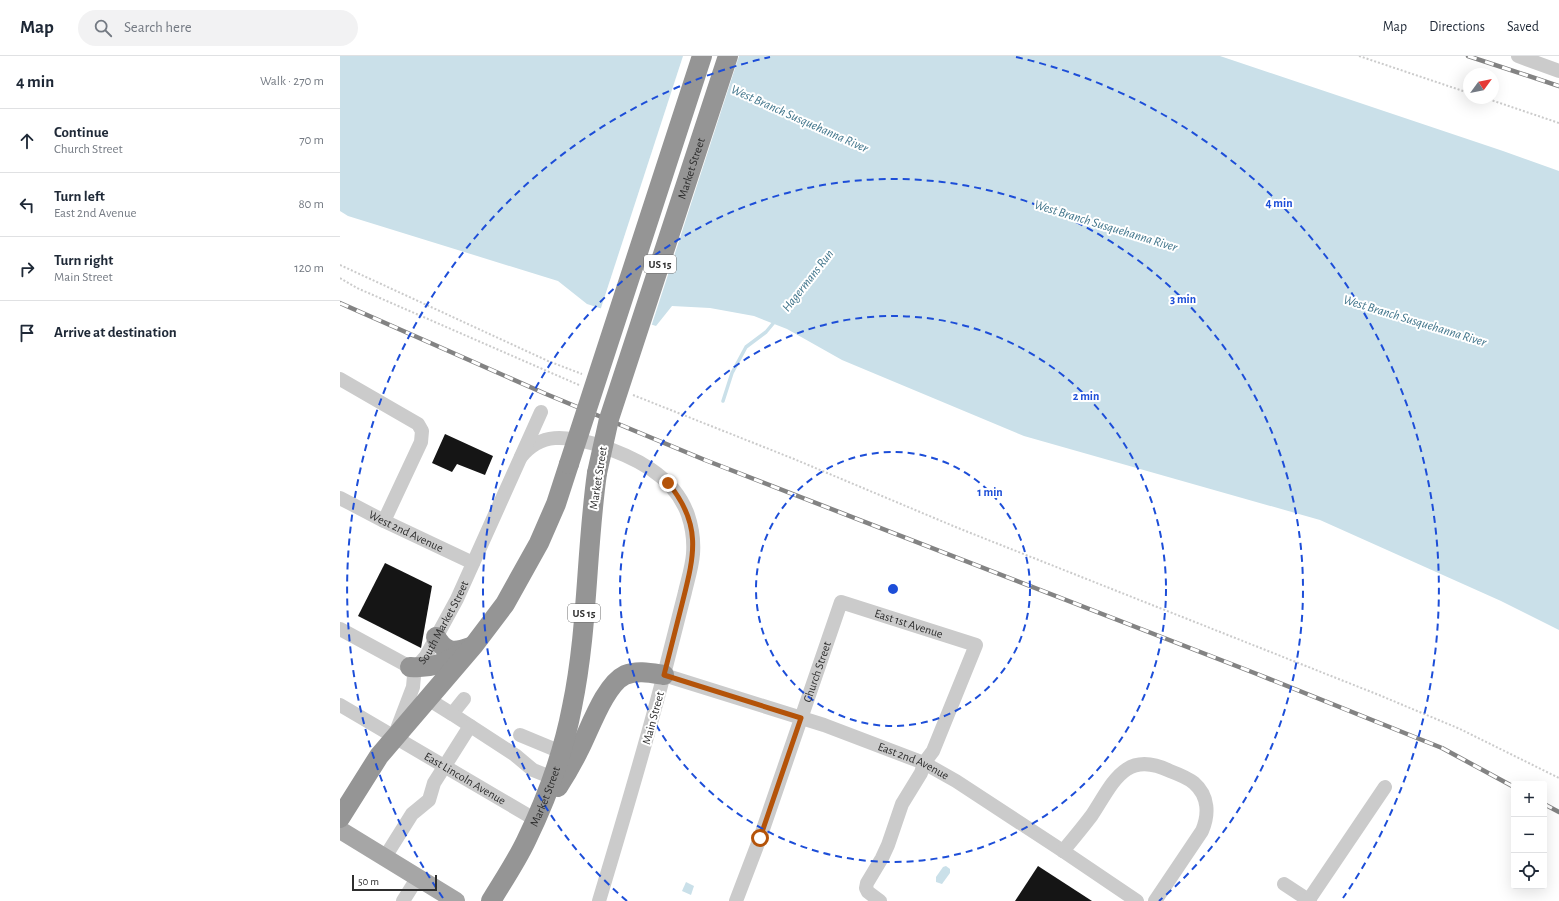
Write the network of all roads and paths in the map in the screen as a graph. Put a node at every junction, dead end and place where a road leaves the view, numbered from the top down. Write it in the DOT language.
graph roads {
  1 [pos="702,56"];
  2 [pos="728,56"];
  3 [pos="1359,56"];
  4 [pos="1518,56"];
  5 [pos="1559,71"];
  6 [pos="1463,91"];
  7 [pos="1499,103"];
  8 [pos="1559,123"];
  9 [pos="340,265"];
  10 [pos="340,278"];
  11 [pos="584,375"];
  12 [pos="340,379"];
  13 [pos="579,385"];
  14 [pos="627,393"];
  15 [pos="541,412"];
  16 [pos="521,457"];
  17 [pos="635,460"];
  18 [pos="340,498"];
  19 [pos="384,521"];
  20 [pos="473,563"];
  21 [pos="841,602"];
  22 [pos="340,629"];
  23 [pos="436,637"];
  24 [pos="474,645"];
  25 [pos="410,667"];
  26 [pos="664,675"];
  27 [pos="428,698"];
  28 [pos="464,699"];
  29 [pos="340,705"];
  30 [pos="452,714"];
  31 [pos="801,718"];
  32 [pos="470,726"];
  33 [pos="520,736"];
  34 [pos="394,737"];
  35 [pos="561,752"];
  36 [pos="924,762"];
  37 [pos="444,767"];
  38 [pos="553,778"];
  39 [pos="1559,778"];
  40 [pos="1385,787"];
  41 [pos="340,818"];
  42 [pos="536,820"];
  43 [pos="340,830"];
  44 [pos="1063,850"];
  45 [pos="385,857"];
  46 [pos="418,878"];
  47 [pos="1284,884"];
  48 [pos="403,901"];
  49 [pos="456,901"];
  50 [pos="491,901"];
  51 [pos="599,901"];
  52 [pos="736,901"];
  53 [pos="880,901"];
  54 [pos="1137,901"];
  55 [pos="1155,901"];
  56 [pos="1309,901"];
  1 -- 24 [label="highway, Market Street / US 15, bridge"];
  2 -- 35 [label="highway, Market Street / US 15, bridge"];
  3 -- 6 [label="path"];
  4 -- 5 [label="street"];
  7 -- 8 [label="path"];
  9 -- 11 [label="path"];
  10 -- 13 [label="path"];
  12 -- 19 [label="street"];
  14 -- 39 [label="path"];
  15 -- 16 [label="street, South Market Street"];
  16 -- 17 [label="street, South Market Street"];
  16 -- 20 [label="street, South Market Street"];
  17 -- 26 [label="street, Main Street"];
  18 -- 19 [label="street, West 2nd Avenue"];
  19 -- 20 [label="street, West 2nd Avenue"];
  20 -- 23 [label="street, South Market Street"];
  21 -- 31 [label="street, Church Street"];
  21 -- 36 [label="street, East 1st Avenue"];
  22 -- 25 [label="street"];
  23 -- 24 [label="highway"];
  23 -- 25 [label="street, South Market Street"];
  24 -- 25 [label="highway"];
  24 -- 27 [label="highway, Market Street / US 15"];
  25 -- 34 [label="street, South Market Street"];
  26 -- 31 [label="street, East 2nd Avenue"];
  26 -- 42 [label="highway"];
  26 -- 51 [label="street, Main Street"];
  27 -- 30 [label="street"];
  27 -- 34 [label="highway, Market Street / US 15"];
  28 -- 30 [label="street"];
  29 -- 34 [label="street, East Lincoln Avenue"];
  30 -- 32 [label="street"];
  31 -- 36 [label="street, East 2nd Avenue"];
  31 -- 52 [label="street, Church Street"];
  32 -- 37 [label="street"];
  32 -- 38 [label="street"];
  33 -- 35 [label="street"];
  34 -- 37 [label="street, East Lincoln Avenue"];
  34 -- 41 [label="highway, South Market Street / US 15"];
  35 -- 38 [label="highway, Market Street / US 15"];
  36 -- 44 [label="street, East 2nd Avenue"];
  36 -- 53 [label="street"];
  37 -- 42 [label="street, East Lincoln Avenue"];
  37 -- 45 [label="street"];
  38 -- 42 [label="highway, Market Street / US 15"];
  40 -- 56 [label="street"];
  42 -- 50 [label="highway, Market Street / US 15"];
  43 -- 45 [label="main road"];
  44 -- 54 [label="street, East 2nd Avenue"];
  44 -- 55 [label="street"];
  45 -- 46 [label="main road"];
  46 -- 48 [label="street"];
  46 -- 49 [label="main road"];
  47 -- 56 [label="street"];
}
